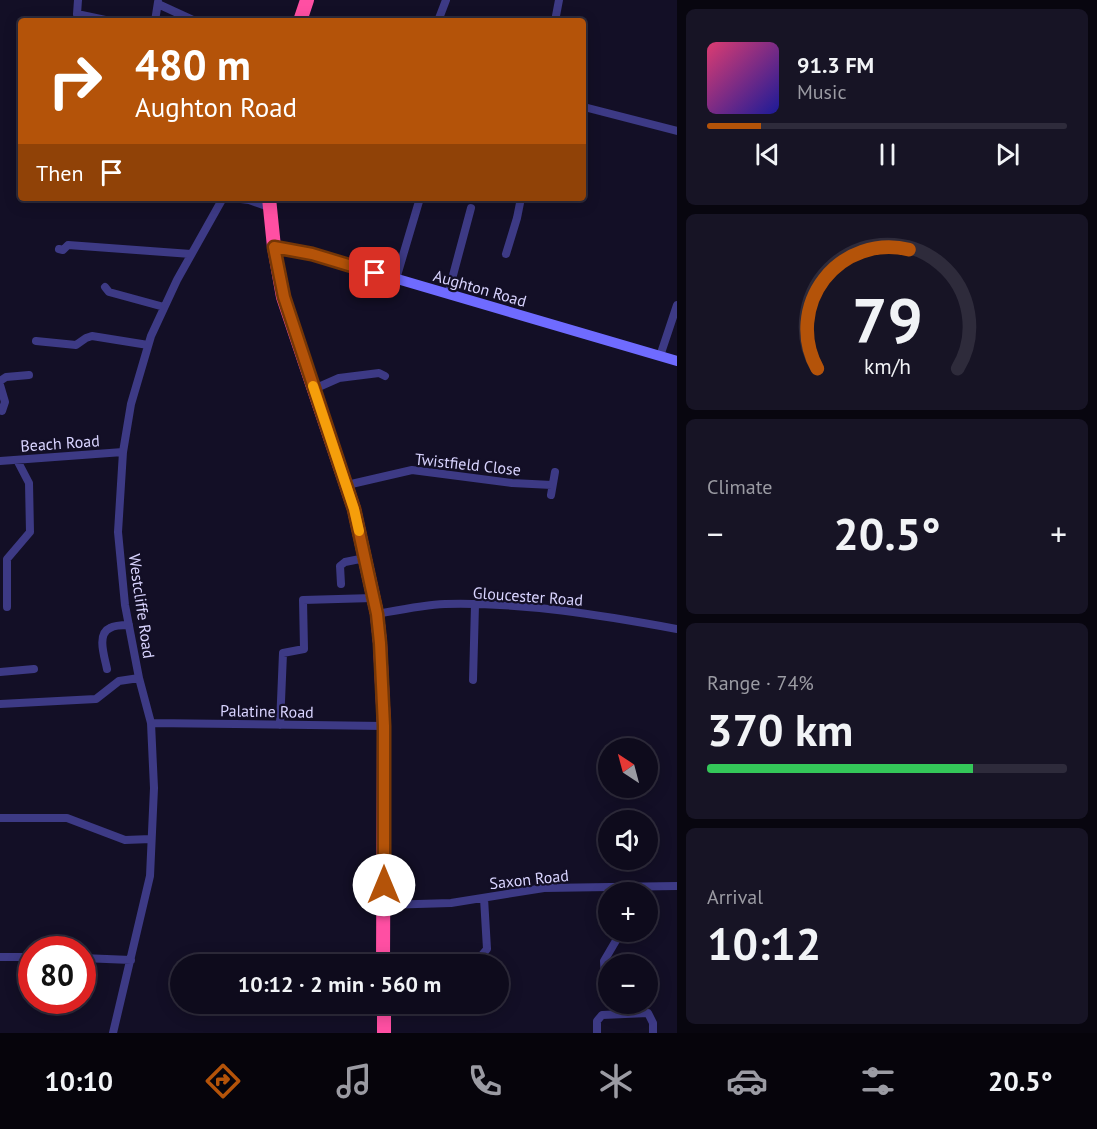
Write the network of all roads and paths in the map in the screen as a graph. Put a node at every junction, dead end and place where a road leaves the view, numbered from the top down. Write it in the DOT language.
graph roads {
  1 [pos="78,0"];
  2 [pos="307,0"];
  3 [pos="446,0"];
  4 [pos="559,0"];
  5 [pos="158,2"];
  6 [pos="96,18"];
  7 [pos="155,18"];
  8 [pos="189,18"];
  9 [pos="301,18"];
  10 [pos="439,18"];
  11 [pos="556,18"];
  12 [pos="586,108"];
  13 [pos="677,131"];
  14 [pos="222,201"];
  15 [pos="419,201"];
  16 [pos="520,201"];
  17 [pos="269,202"];
  18 [pos="471,208"];
  19 [pos="274,247"];
  20 [pos="59,249"];
  21 [pos="191,254"];
  22 [pos="506,254"];
  23 [pos="396,279"];
  24 [pos="105,287"];
  25 [pos="448,294"];
  26 [pos="677,305"];
  27 [pos="164,307"];
  28 [pos="36,341"];
  29 [pos="148,345"];
  30 [pos="660,356"];
  31 [pos="677,361"];
  32 [pos="29,375"];
  33 [pos="385,376"];
  34 [pos="0,383"];
  35 [pos="314,389"];
  36 [pos="1,412"];
  37 [pos="123,452"];
  38 [pos="17,460"];
  39 [pos="0,461"];
  40 [pos="555,472"];
  41 [pos="346,485"];
  42 [pos="552,485"];
  43 [pos="551,495"];
  44 [pos="364,558"];
  45 [pos="341,584"];
  46 [pos="373,598"];
  47 [pos="475,604"];
  48 [pos="7,607"];
  49 [pos="377,614"];
  50 [pos="129,624"];
  51 [pos="677,629"];
  52 [pos="34,669"];
  53 [pos="106,669"];
  54 [pos="0,672"];
  55 [pos="139,678"];
  56 [pos="473,680"];
  57 [pos="0,704"];
  58 [pos="151,723"];
  59 [pos="280,725"];
  60 [pos="384,726"];
  61 [pos="0,818"];
  62 [pos="151,839"];
  63 [pos="677,886"];
  64 [pos="658,887"];
  65 [pos="598,889"];
  66 [pos="484,898"];
  67 [pos="384,904"];
  68 [pos="383,954"];
  69 [pos="483,954"];
  70 [pos="0,957"];
  71 [pos="18,957"];
  72 [pos="96,959"];
  73 [pos="131,960"];
  74 [pos="384,1014"];
  75 [pos="113,1033"];
  76 [pos="384,1033"];
  77 [pos="597,1033"];
  78 [pos="653,1033"];
  1 -- 6 [label="street"];
  2 -- 9 [label="highway"];
  3 -- 10 [label="street"];
  4 -- 11 [label="street"];
  5 -- 7 [label="street"];
  5 -- 8 [label="street"];
  12 -- 13 [label="street"];
  14 -- 21 [label="street, Westcliffe Road"];
  15 -- 23 [label="street"];
  16 -- 22 [label="street"];
  17 -- 19 [label="highway"];
  18 -- 25 [label="street"];
  19 -- 23 [label="main road, Aughton Road"];
  19 -- 35 [label="highway"];
  20 -- 21 [label="street"];
  21 -- 27 [label="street, Westcliffe Road"];
  23 -- 25 [label="main road, Aughton Road"];
  24 -- 27 [label="street"];
  25 -- 30 [label="main road, Aughton Road"];
  26 -- 30 [label="street"];
  27 -- 29 [label="street, Westcliffe Road"];
  28 -- 29 [label="street"];
  29 -- 37 [label="street, Westcliffe Road"];
  30 -- 31 [label="main road, Aughton Road"];
  32 -- 34 [label="street"];
  33 -- 35 [label="street"];
  34 -- 36 [label="street"];
  35 -- 41 [label="highway"];
  37 -- 38 [label="street, Beach Road"];
  37 -- 50 [label="street, Westcliffe Road"];
  38 -- 39 [label="street, Beach Road"];
  38 -- 48 [label="street"];
  40 -- 42 [label="street"];
  41 -- 42 [label="street, Twistfield Close"];
  41 -- 44 [label="highway"];
  42 -- 43 [label="street"];
  44 -- 45 [label="street"];
  44 -- 46 [label="highway"];
  46 -- 49 [label="highway"];
  46 -- 59 [label="street"];
  47 -- 49 [label="street, Gloucester Road"];
  47 -- 51 [label="street, Gloucester Road"];
  47 -- 56 [label="street"];
  49 -- 60 [label="highway"];
  50 -- 53 [label="street"];
  50 -- 55 [label="street, Westcliffe Road"];
  52 -- 54 [label="street"];
  55 -- 57 [label="street"];
  55 -- 58 [label="street, Westcliffe Road"];
  58 -- 59 [label="street, Palatine Road"];
  58 -- 62 [label="street, Westcliffe Road"];
  59 -- 60 [label="street, Palatine Road"];
  60 -- 67 [label="highway"];
  61 -- 62 [label="street"];
  62 -- 73 [label="street, Westcliffe Road"];
  63 -- 64 [label="street, Saxon Road"];
  65 -- 66 [label="street, Saxon Road"];
  66 -- 67 [label="street, Saxon Road"];
  66 -- 69 [label="street"];
  67 -- 68 [label="highway"];
  70 -- 71 [label="street"];
  72 -- 73 [label="street"];
  73 -- 75 [label="street, Westcliffe Road"];
  74 -- 76 [label="highway"];
  77 -- 78 [label="street"];
}
